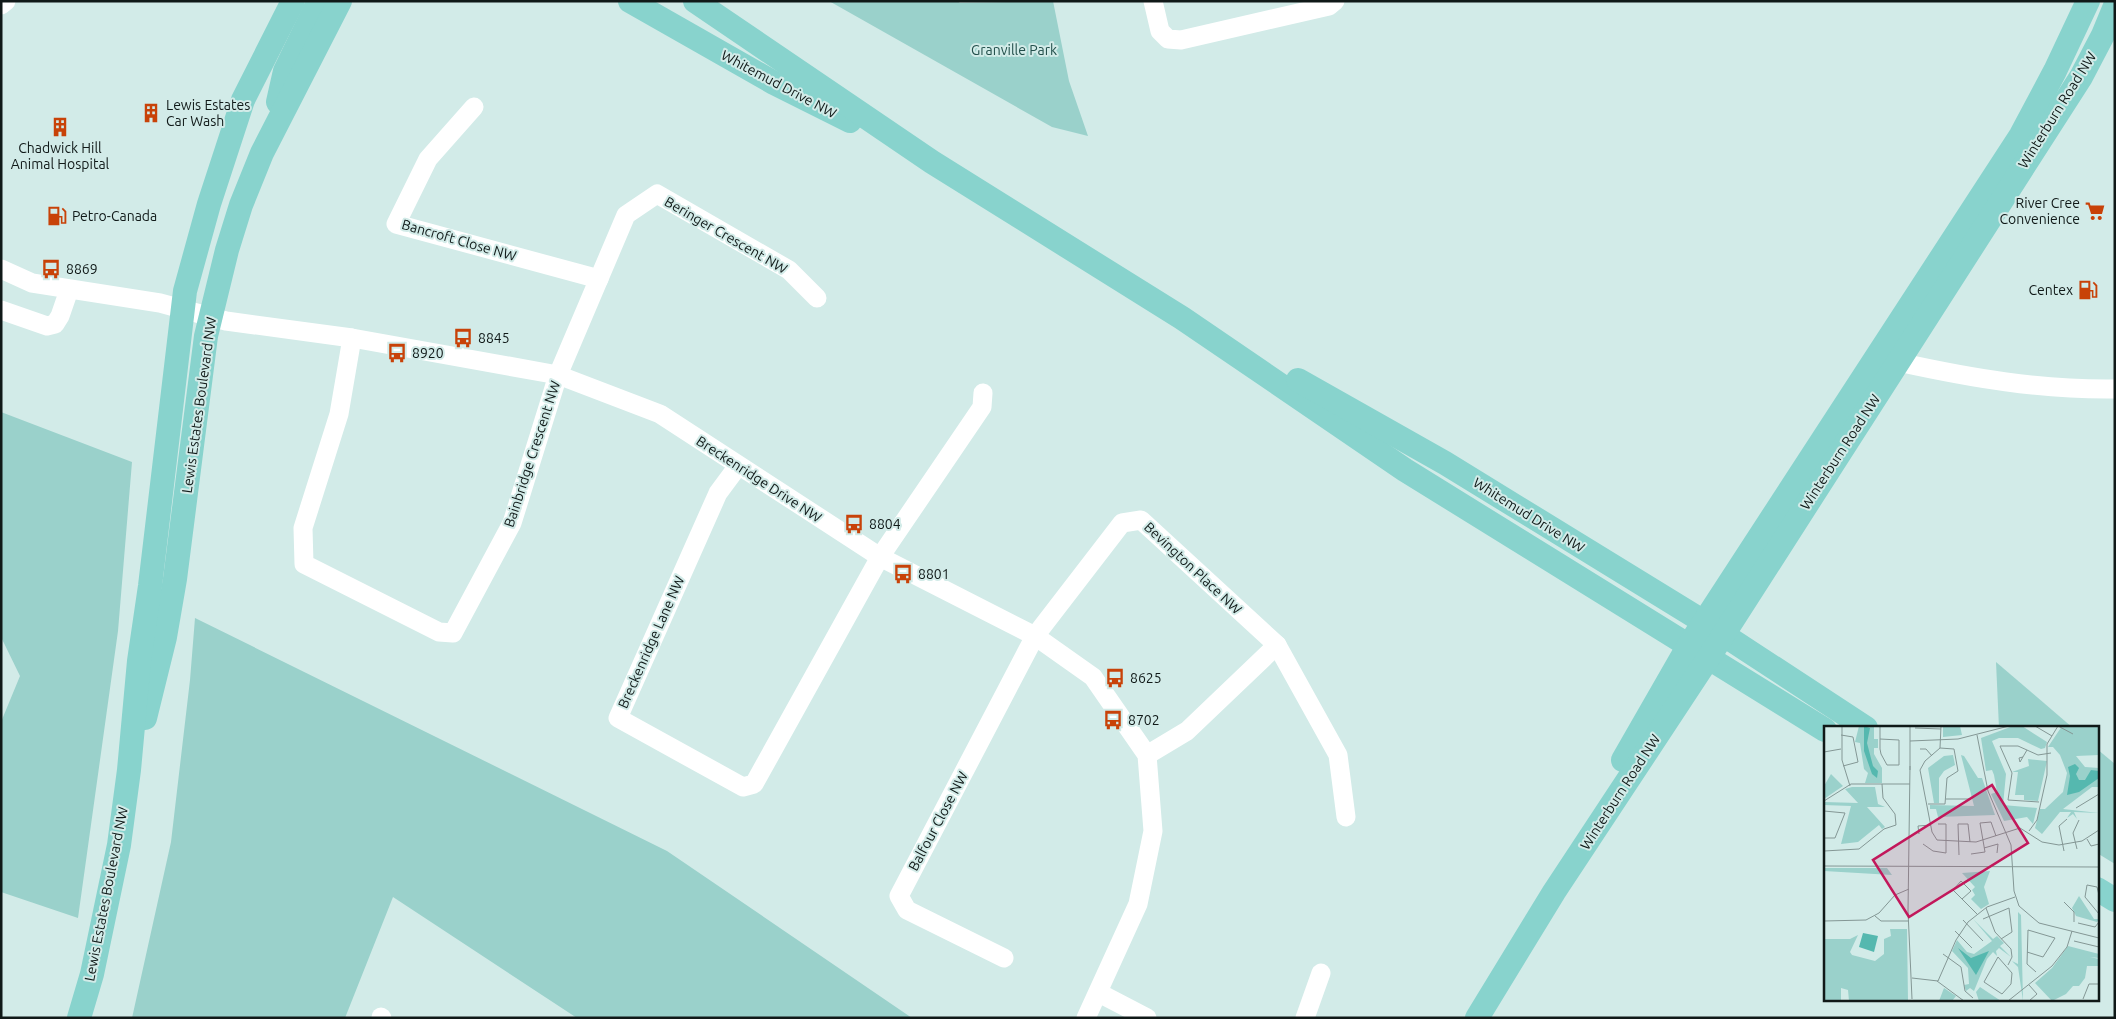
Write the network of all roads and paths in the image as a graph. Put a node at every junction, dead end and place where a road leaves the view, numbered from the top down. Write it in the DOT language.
graph roads {
  1 [pos="6,1"];
  2 [pos="293,1"];
  3 [pos="630,1"];
  4 [pos="694,1"];
  5 [pos="1153,1"];
  6 [pos="1335,1"];
  7 [pos="2088,1"];
  8 [pos="335,3"];
  9 [pos="1,6"];
  10 [pos="2115,6"];
  11 [pos="474,107"];
  12 [pos="932,162"];
  13 [pos="1,269"];
  14 [pos="599,278"];
  15 [pos="69,290"];
  16 [pos="817,298"];
  17 [pos="1,310"];
  18 [pos="182,310"];
  19 [pos="210,317"];
  20 [pos="352,338"];
  21 [pos="1890,357"];
  22 [pos="558,375"];
  23 [pos="2115,390"];
  24 [pos="983,393"];
  25 [pos="738,466"];
  26 [pos="880,557"];
  27 [pos="1035,636"];
  28 [pos="1708,641"];
  29 [pos="1277,645"];
  30 [pos="1854,726"];
  31 [pos="1862,726"];
  32 [pos="1824,729"];
  33 [pos="1147,755"];
  34 [pos="129,770"];
  35 [pos="1346,817"];
  36 [pos="2098,890"];
  37 [pos="2115,900"];
  38 [pos="1004,958"];
  39 [pos="1321,973"];
  40 [pos="1099,993"];
  41 [pos="79,1018"];
  42 [pos="1086,1018"];
  43 [pos="1147,1018"];
  44 [pos="1304,1018"];
  45 [pos="1476,1018"];
  1 -- 9 [label="street"];
  2 -- 18 [label="main road, Lewis Estates Boulevard NW"];
  3 -- 12 [label="main road, Whitemud Drive NW"];
  4 -- 12 [label="main road, Whitemud Drive NW"];
  5 -- 6 [label="street"];
  7 -- 21 [label="main road, Winterburn Road NW"];
  8 -- 19 [label="main road, Lewis Estates Boulevard NW"];
  10 -- 21 [label="main road, Winterburn Road NW"];
  11 -- 14 [label="street, Bancroft Close NW"];
  12 -- 28 [label="main road, Whitemud Drive NW"];
  13 -- 15 [label="street, Breckenridge Drive NW"];
  14 -- 16 [label="street, Beringer Crescent NW"];
  14 -- 22 [label="street, Beringer Crescent NW"];
  15 -- 17 [label="street"];
  15 -- 18 [label="street, Breckenridge Drive NW"];
  18 -- 19 [label="street, Breckenridge Drive NW"];
  18 -- 34 [label="main road, Lewis Estates Boulevard NW"];
  19 -- 20 [label="street, Breckenridge Drive NW"];
  19 -- 34 [label="main road, Lewis Estates Boulevard NW"];
  20 -- 22 [label="street, Breckenridge Drive NW"];
  20 -- 22 [label="street, Bainbridge Crescent NW"];
  21 -- 23 [label="street"];
  21 -- 28 [label="main road, Winterburn Road NW"];
  22 -- 25 [label="street, Breckenridge Drive NW"];
  24 -- 26 [label="street"];
  25 -- 26 [label="street, Breckenridge Drive NW"];
  25 -- 26 [label="street, Breckenridge Lane NW"];
  26 -- 27 [label="street, Breckenridge Drive NW"];
  27 -- 29 [label="street, Bevington Place NW"];
  27 -- 33 [label="street, Breckenridge Drive NW"];
  27 -- 38 [label="street, Balfour Close NW"];
  28 -- 30 [label="main road"];
  28 -- 31 [label="main road, Whitemud Drive NW"];
  28 -- 32 [label="main road, Whitemud Drive NW"];
  28 -- 45 [label="main road, Winterburn Road NW"];
  29 -- 33 [label="street"];
  29 -- 35 [label="street, Bevington Place NW"];
  33 -- 40 [label="street, Breckenridge Drive NW"];
  34 -- 41 [label="main road, Lewis Estates Boulevard NW"];
  36 -- 37 [label="main road"];
  39 -- 44 [label="street"];
  40 -- 42 [label="street, Breckenridge Drive NW"];
  40 -- 43 [label="street"];
}
